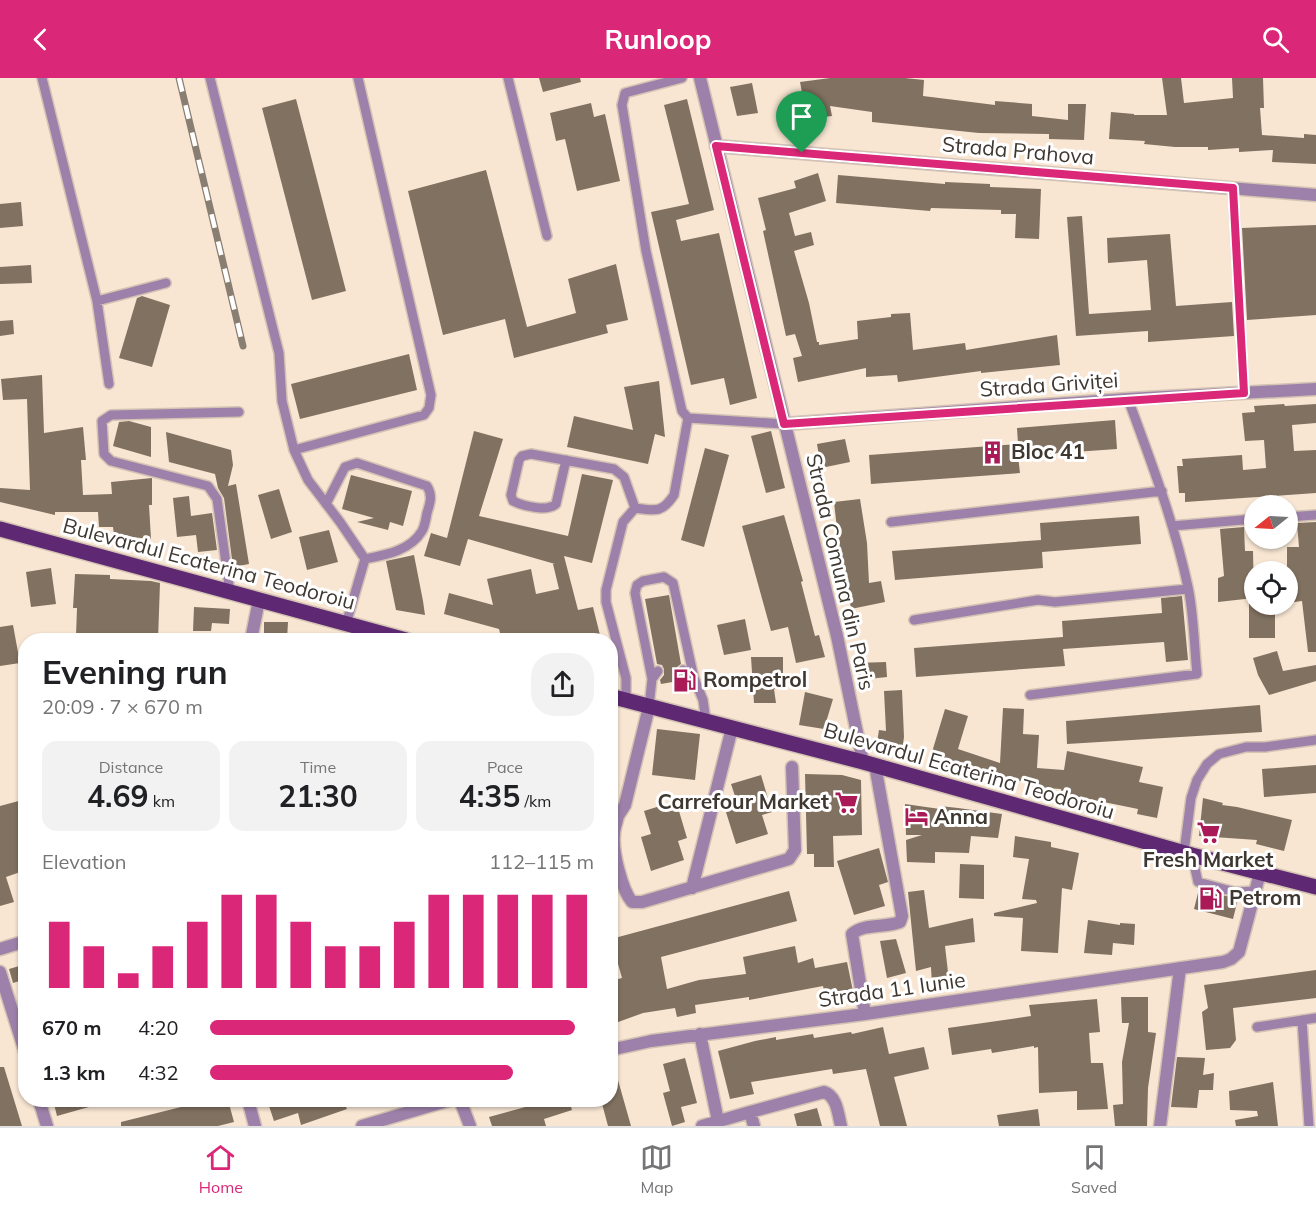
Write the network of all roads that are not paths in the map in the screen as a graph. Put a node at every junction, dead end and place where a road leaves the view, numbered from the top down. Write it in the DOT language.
graph roads {
  1 [pos="42,78"];
  2 [pos="210,78"];
  3 [pos="358,78"];
  4 [pos="508,78"];
  5 [pos="682,78"];
  6 [pos="700,78"];
  7 [pos="716,146"];
  8 [pos="1233,188"];
  9 [pos="1316,195"];
  10 [pos="547,236"];
  11 [pos="166,283"];
  12 [pos="97,301"];
  13 [pos="109,384"];
  14 [pos="1316,389"];
  15 [pos="1244,393"];
  16 [pos="1128,399"];
  17 [pos="239,412"];
  18 [pos="688,418"];
  19 [pos="784,424"];
  20 [pos="294,450"];
  21 [pos="566,460"];
  22 [pos="1162,491"];
  23 [pos="326,504"];
  24 [pos="635,508"];
  25 [pos="1316,515"];
  26 [pos="1298,516"];
  27 [pos="1244,520"];
  28 [pos="891,522"];
  29 [pos="1172,526"];
  30 [pos="0,529"];
  31 [pos="364,559"];
  32 [pos="1188,589"];
  33 [pos="230,592"];
  34 [pos="259,600"];
  35 [pos="914,620"];
  36 [pos="346,624"];
  37 [pos="252,633"];
  38 [pos="380,633"];
  39 [pos="614,633"];
  40 [pos="618,648"];
  41 [pos="683,670"];
  42 [pos="694,678"];
  43 [pos="1030,695"];
  44 [pos="618,698"];
  45 [pos="649,706"];
  46 [pos="706,721"];
  47 [pos="732,728"];
  48 [pos="1316,740"];
  49 [pos="869,763"];
  50 [pos="792,767"];
  51 [pos="618,813"];
  52 [pos="1188,854"];
  53 [pos="618,864"];
  54 [pos="1260,873"];
  55 [pos="1316,887"];
  56 [pos="692,888"];
  57 [pos="1256,891"];
  58 [pos="18,943"];
  59 [pos="0,949"];
  60 [pos="1180,968"];
  61 [pos="0,972"];
  62 [pos="865,1014"];
  63 [pos="1316,1018"];
  64 [pos="1302,1020"];
  65 [pos="1257,1027"];
  66 [pos="18,1029"];
  67 [pos="700,1035"];
  68 [pos="618,1048"];
  69 [pos="1312,1100"];
  70 [pos="41,1107"];
  71 [pos="250,1107"];
  72 [pos="426,1107"];
  73 [pos="463,1107"];
  74 [pos="750,1112"];
  75 [pos="718,1121"];
  76 [pos="47,1126"];
  77 [pos="255,1126"];
  78 [pos="362,1126"];
  79 [pos="470,1126"];
  80 [pos="702,1126"];
  81 [pos="754,1126"];
  82 [pos="841,1126"];
  83 [pos="1160,1126"];
  84 [pos="1309,1126"];
  1 -- 12 [label="lane"];
  2 -- 20 [label="lane"];
  3 -- 20 [label="lane"];
  4 -- 10 [label="lane"];
  5 -- 18 [label="lane"];
  6 -- 7 [label="street, Strada Comuna din Paris"];
  7 -- 8 [label="street, Strada Prahova"];
  7 -- 19 [label="street, Strada Comuna din Paris"];
  8 -- 9 [label="street, Strada Prahova"];
  8 -- 15 [label="lane"];
  11 -- 12 [label="lane"];
  12 -- 13 [label="lane"];
  14 -- 15 [label="street, Strada Griviței"];
  15 -- 16 [label="street, Strada Griviței"];
  16 -- 19 [label="street, Strada Griviței"];
  16 -- 22 [label="lane"];
  17 -- 33 [label="lane"];
  18 -- 19 [label="lane"];
  18 -- 24 [label="lane"];
  19 -- 49 [label="street, Strada Comuna din Paris"];
  20 -- 23 [label="lane"];
  21 -- 21 [label="lane"];
  21 -- 24 [label="lane"];
  22 -- 28 [label="lane"];
  22 -- 29 [label="lane"];
  23 -- 31 [label="lane"];
  23 -- 31 [label="lane"];
  24 -- 39 [label="lane"];
  25 -- 26 [label="lane"];
  27 -- 29 [label="lane"];
  29 -- 32 [label="lane"];
  30 -- 33 [label="main road, Bulevardul Ecaterina Teodoroiu"];
  31 -- 36 [label="lane"];
  32 -- 35 [label="lane"];
  32 -- 43 [label="lane"];
  33 -- 34 [label="main road, Bulevardul Ecaterina Teodoroiu"];
  34 -- 36 [label="main road, Bulevardul Ecaterina Teodoroiu"];
  34 -- 37 [label="street"];
  36 -- 38 [label="main road, Bulevardul Ecaterina Teodoroiu"];
  40 -- 44 [label="lane"];
  41 -- 42 [label="lane"];
  42 -- 45 [label="lane"];
  42 -- 46 [label="lane"];
  44 -- 45 [label="main road, Bulevardul Ecaterina Teodoroiu"];
  45 -- 46 [label="main road, Bulevardul Ecaterina Teodoroiu"];
  45 -- 51 [label="street"];
  46 -- 47 [label="main road, Bulevardul Ecaterina Teodoroiu"];
  47 -- 49 [label="main road, Bulevardul Ecaterina Teodoroiu"];
  47 -- 56 [label="street"];
  48 -- 52 [label="lane"];
  49 -- 52 [label="main road, Bulevardul Ecaterina Teodoroiu"];
  49 -- 62 [label="street, Strada Comuna din Paris"];
  50 -- 56 [label="street"];
  52 -- 54 [label="main road, Bulevardul Ecaterina Teodoroiu"];
  52 -- 57 [label="lane"];
  53 -- 56 [label="street"];
  54 -- 55 [label="main road, Bulevardul Ecaterina Teodoroiu"];
  54 -- 57 [label="street, Strada 11 Iunie"];
  57 -- 60 [label="street, Strada 11 Iunie"];
  58 -- 59 [label="street"];
  60 -- 62 [label="street, Strada 11 Iunie"];
  60 -- 83 [label="street"];
  61 -- 66 [label="street"];
  62 -- 67 [label="street, Strada 11 Iunie"];
  63 -- 64 [label="lane"];
  64 -- 65 [label="lane"];
  64 -- 69 [label="lane"];
  67 -- 68 [label="street, Strada 11 Iunie"];
  67 -- 75 [label="street"];
  69 -- 84 [label="lane"];
  70 -- 76 [label="street"];
  71 -- 77 [label="street"];
  72 -- 78 [label="street"];
  73 -- 79 [label="street"];
  74 -- 75 [label="street"];
  74 -- 81 [label="street"];
  74 -- 82 [label="street"];
  75 -- 80 [label="street"];
}
